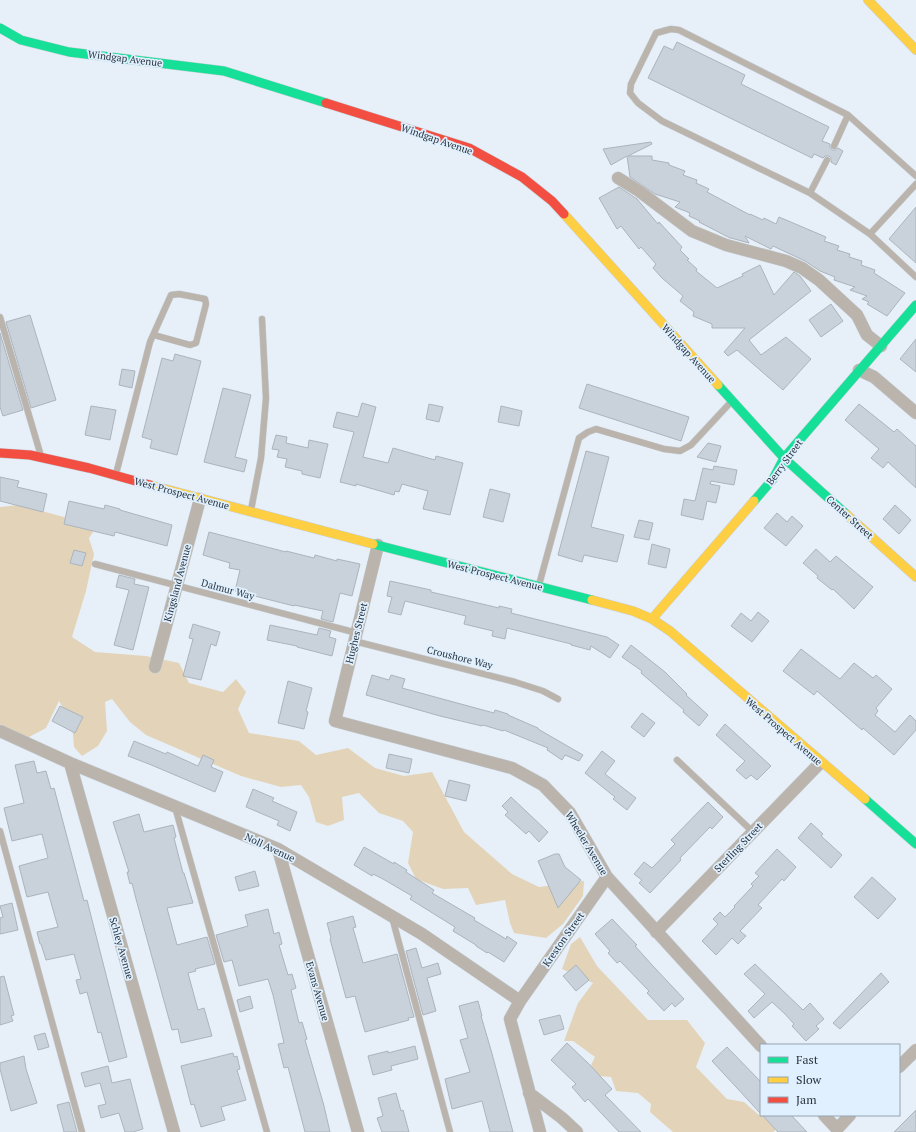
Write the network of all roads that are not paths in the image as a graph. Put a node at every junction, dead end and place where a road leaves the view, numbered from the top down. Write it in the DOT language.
graph roads {
  1 [pos="868,0"];
  2 [pos="0,28"];
  3 [pos="916,50"];
  4 [pos="848,115"];
  5 [pos="834,146"];
  6 [pos="827,160"];
  7 [pos="916,176"];
  8 [pos="618,178"];
  9 [pos="916,184"];
  10 [pos="810,192"];
  11 [pos="870,234"];
  12 [pos="916,277"];
  13 [pos="916,305"];
  14 [pos="0,317"];
  15 [pos="262,319"];
  16 [pos="154,335"];
  17 [pos="881,346"];
  18 [pos="859,370"];
  19 [pos="732,401"];
  20 [pos="916,413"];
  21 [pos="0,454"];
  22 [pos="42,457"];
  23 [pos="784,458"];
  24 [pos="115,475"];
  25 [pos="200,499"];
  26 [pos="251,512"];
  27 [pos="378,545"];
  28 [pos="95,564"];
  29 [pos="916,577"];
  30 [pos="177,586"];
  31 [pos="539,586"];
  32 [pos="652,619"];
  33 [pos="355,637"];
  34 [pos="155,667"];
  35 [pos="558,699"];
  36 [pos="335,721"];
  37 [pos="0,731"];
  38 [pos="677,760"];
  39 [pos="820,762"];
  40 [pos="70,763"];
  41 [pos="175,807"];
  42 [pos="0,831"];
  43 [pos="753,832"];
  44 [pos="916,844"];
  45 [pos="278,849"];
  46 [pos="607,877"];
  47 [pos="392,916"];
  48 [pos="656,932"];
  49 [pos="520,1001"];
  50 [pos="760,1045"];
  51 [pos="916,1050"];
  52 [pos="900,1066"];
  53 [pos="529,1093"];
  54 [pos="825,1116"];
  55 [pos="849,1116"];
  56 [pos="82,1132"];
  57 [pos="174,1132"];
  58 [pos="267,1132"];
  59 [pos="358,1132"];
  60 [pos="450,1132"];
  61 [pos="540,1132"];
  62 [pos="576,1132"];
  1 -- 3 [label="street"];
  2 -- 19 [label="street, Windgap Avenue"];
  4 -- 5 [label="lane"];
  4 -- 7 [label="lane"];
  4 -- 10 [label="lane"];
  6 -- 10 [label="lane"];
  8 -- 17 [label="street"];
  9 -- 11 [label="lane"];
  10 -- 11 [label="lane"];
  11 -- 12 [label="lane"];
  13 -- 17 [label="street, Berry Street"];
  14 -- 22 [label="lane"];
  15 -- 26 [label="lane"];
  16 -- 16 [label="lane"];
  16 -- 24 [label="lane"];
  17 -- 18 [label="street, Berry Street"];
  18 -- 20 [label="street"];
  18 -- 23 [label="street, Berry Street"];
  19 -- 23 [label="street, Windgap Avenue"];
  19 -- 31 [label="lane"];
  21 -- 22 [label="street, West Prospect Avenue"];
  22 -- 24 [label="street, West Prospect Avenue"];
  23 -- 29 [label="street, Center Street"];
  23 -- 32 [label="street, Berry Street"];
  24 -- 25 [label="street, West Prospect Avenue"];
  25 -- 26 [label="street, West Prospect Avenue"];
  25 -- 30 [label="street, Kingsland Avenue"];
  26 -- 27 [label="street, West Prospect Avenue"];
  27 -- 31 [label="street, West Prospect Avenue"];
  27 -- 33 [label="street, Hughes Street"];
  28 -- 30 [label="lane, Dalmur Way"];
  30 -- 33 [label="lane, Dalmur Way"];
  30 -- 34 [label="street, Kingsland Avenue"];
  31 -- 32 [label="street, West Prospect Avenue"];
  32 -- 39 [label="street, West Prospect Avenue"];
  33 -- 35 [label="lane, Croushore Way"];
  33 -- 36 [label="street, Hughes Street"];
  36 -- 46 [label="street, Wheeler Avenue"];
  37 -- 40 [label="street, Noll Avenue"];
  38 -- 43 [label="lane"];
  39 -- 43 [label="street, Sterling Street"];
  39 -- 44 [label="street, West Prospect Avenue"];
  40 -- 41 [label="street, Noll Avenue"];
  40 -- 57 [label="street, Schley Avenue"];
  41 -- 45 [label="street, Noll Avenue"];
  41 -- 58 [label="lane"];
  42 -- 56 [label="lane"];
  43 -- 48 [label="street, Sterling Street"];
  45 -- 47 [label="street, Noll Avenue"];
  45 -- 59 [label="street, Evans Avenue"];
  46 -- 48 [label="street, Wheeler Avenue"];
  46 -- 49 [label="street, Kreston Street"];
  47 -- 49 [label="street, Noll Avenue"];
  47 -- 60 [label="lane"];
  48 -- 50 [label="street, Wheeler Avenue"];
  49 -- 53 [label="street, Kreston Street"];
  51 -- 52 [label="street"];
  53 -- 61 [label="street, Kreston Street"];
  53 -- 62 [label="street"];
  54 -- 55 [label="street"];
}
